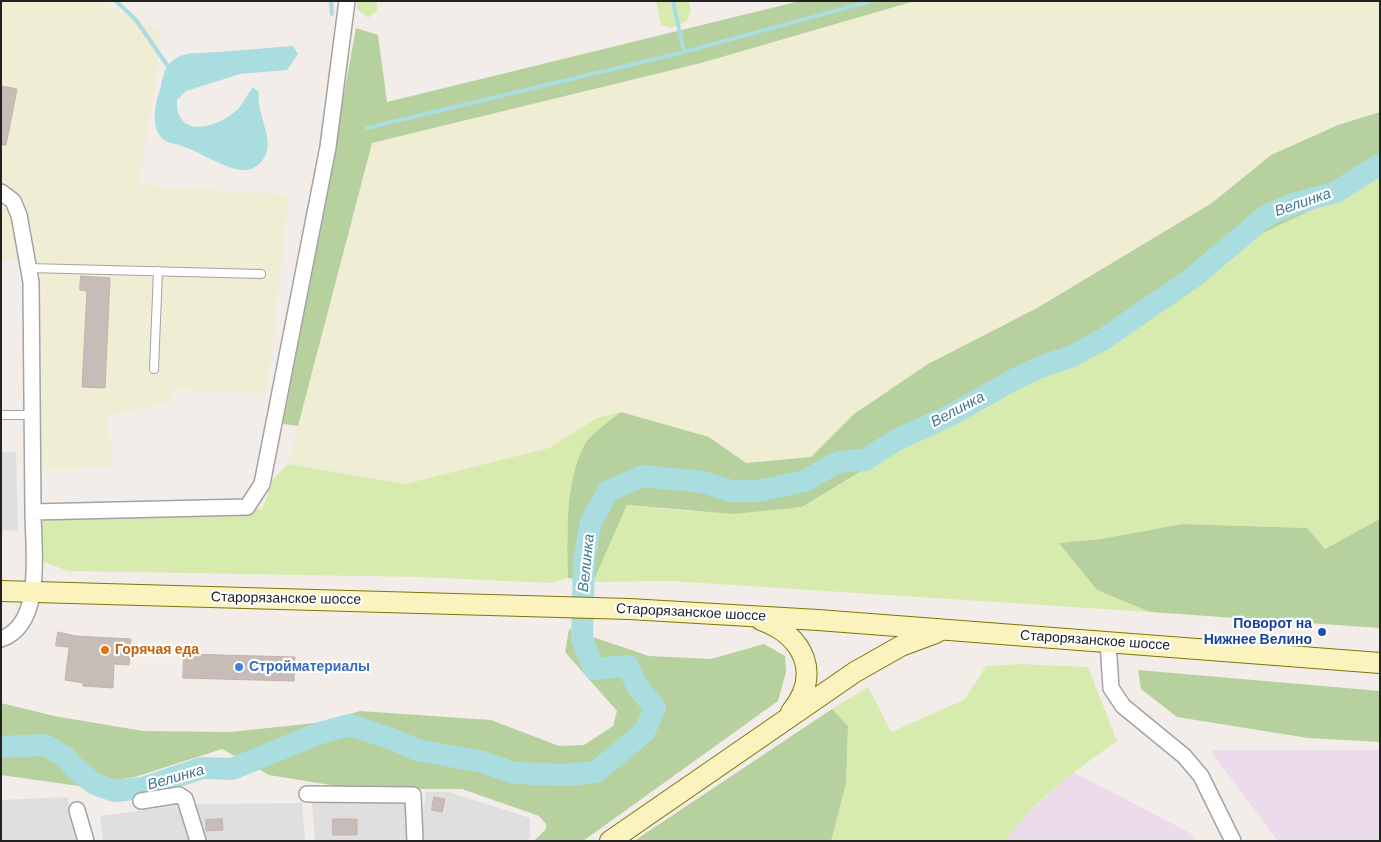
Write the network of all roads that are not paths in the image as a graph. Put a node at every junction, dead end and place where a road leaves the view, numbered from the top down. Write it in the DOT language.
graph roads {
  1 [pos="347,1"];
  2 [pos="1,192"];
  3 [pos="28,268"];
  4 [pos="158,271"];
  5 [pos="261,274"];
  6 [pos="154,369"];
  7 [pos="4,415"];
  8 [pos="32,416"];
  9 [pos="33,512"];
  10 [pos="1,590"];
  11 [pos="33,592"];
  12 [pos="750,616"];
  13 [pos="818,620"];
  14 [pos="871,624"];
  15 [pos="950,630"];
  16 [pos="1,639"];
  17 [pos="1108,642"];
  18 [pos="803,655"];
  19 [pos="1380,663"];
  20 [pos="869,664"];
  21 [pos="784,720"];
  22 [pos="308,794"];
  23 [pos="141,801"];
  24 [pos="76,810"];
  25 [pos="86,841"];
  26 [pos="198,841"];
  27 [pos="415,841"];
  28 [pos="610,841"];
  29 [pos="1233,841"];
  1 -- 9 [label="street"];
  2 -- 3 [label="street"];
  3 -- 4 [label="lane"];
  3 -- 8 [label="street"];
  4 -- 5 [label="lane"];
  4 -- 6 [label="lane"];
  7 -- 8 [label="lane"];
  8 -- 9 [label="street"];
  9 -- 11 [label="street"];
  10 -- 11 [label="main road, Старорязанское шоссе"];
  11 -- 12 [label="main road, Старорязанское шоссе"];
  11 -- 16 [label="street"];
  12 -- 13 [label="main road, Старорязанское шоссе"];
  12 -- 18 [label="main road"];
  13 -- 14 [label="main road, Старорязанское шоссе"];
  13 -- 18 [label="main road"];
  14 -- 15 [label="main road, Старорязанское шоссе"];
  14 -- 20 [label="main road"];
  15 -- 17 [label="main road, Старорязанское шоссе"];
  15 -- 20 [label="main road"];
  17 -- 19 [label="main road, Старорязанское шоссе"];
  17 -- 29 [label="street"];
  18 -- 21 [label="main road"];
  20 -- 21 [label="main road"];
  21 -- 28 [label="main road"];
  22 -- 27 [label="street"];
  23 -- 26 [label="street"];
  24 -- 25 [label="street"];
}
